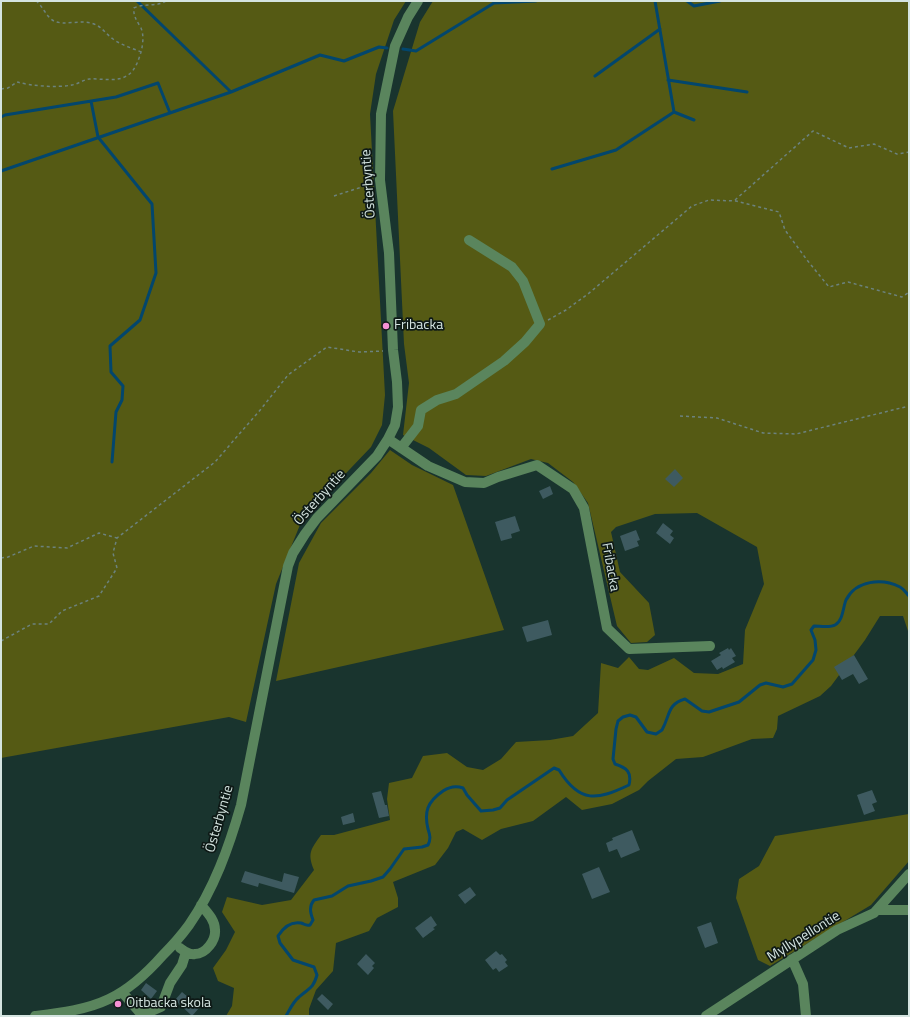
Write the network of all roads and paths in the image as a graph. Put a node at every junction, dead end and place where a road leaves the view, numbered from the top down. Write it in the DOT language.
graph roads {
  1 [pos="36,1"];
  2 [pos="166,1"];
  3 [pos="418,1"];
  4 [pos="141,52"];
  5 [pos="1,89"];
  6 [pos="909,152"];
  7 [pos="380,180"];
  8 [pos="334,196"];
  9 [pos="734,200"];
  10 [pos="469,240"];
  11 [pos="909,292"];
  12 [pos="540,324"];
  13 [pos="393,350"];
  14 [pos="909,406"];
  15 [pos="680,416"];
  16 [pos="388,439"];
  17 [pos="402,448"];
  18 [pos="117,538"];
  19 [pos="1,558"];
  20 [pos="1,641"];
  21 [pos="710,646"];
  22 [pos="909,874"];
  23 [pos="201,905"];
  24 [pos="877,910"];
  25 [pos="909,910"];
  26 [pos="174,944"];
  27 [pos="186,952"];
  28 [pos="792,959"];
  29 [pos="122,992"];
  30 [pos="35,1016"];
  31 [pos="706,1016"];
  32 [pos="806,1016"];
  1 -- 4 [label="path"];
  2 -- 4 [label="path"];
  3 -- 7 [label="street, Österbyntie"];
  4 -- 5 [label="path"];
  6 -- 9 [label="path"];
  7 -- 8 [label="path"];
  7 -- 13 [label="street, Österbyntie"];
  9 -- 11 [label="path"];
  9 -- 12 [label="path"];
  10 -- 12 [label="street"];
  12 -- 17 [label="street"];
  13 -- 16 [label="street, Österbyntie"];
  13 -- 18 [label="path"];
  14 -- 15 [label="path"];
  16 -- 17 [label="street, Fribacka"];
  16 -- 23 [label="street, Österbyntie"];
  17 -- 21 [label="street, Fribacka"];
  18 -- 19 [label="path"];
  18 -- 20 [label="path"];
  22 -- 24 [label="street, Myllypellontie"];
  23 -- 26 [label="street, Österbyntie"];
  23 -- 27 [label="street"];
  24 -- 25 [label="street"];
  24 -- 28 [label="street, Myllypellontie"];
  26 -- 27 [label="street"];
  26 -- 29 [label="street, Österbyntie"];
  27 -- 29 [label="street"];
  28 -- 31 [label="street, Myllypellontie"];
  28 -- 32 [label="street"];
  29 -- 30 [label="street, Österbyntie"];
}
